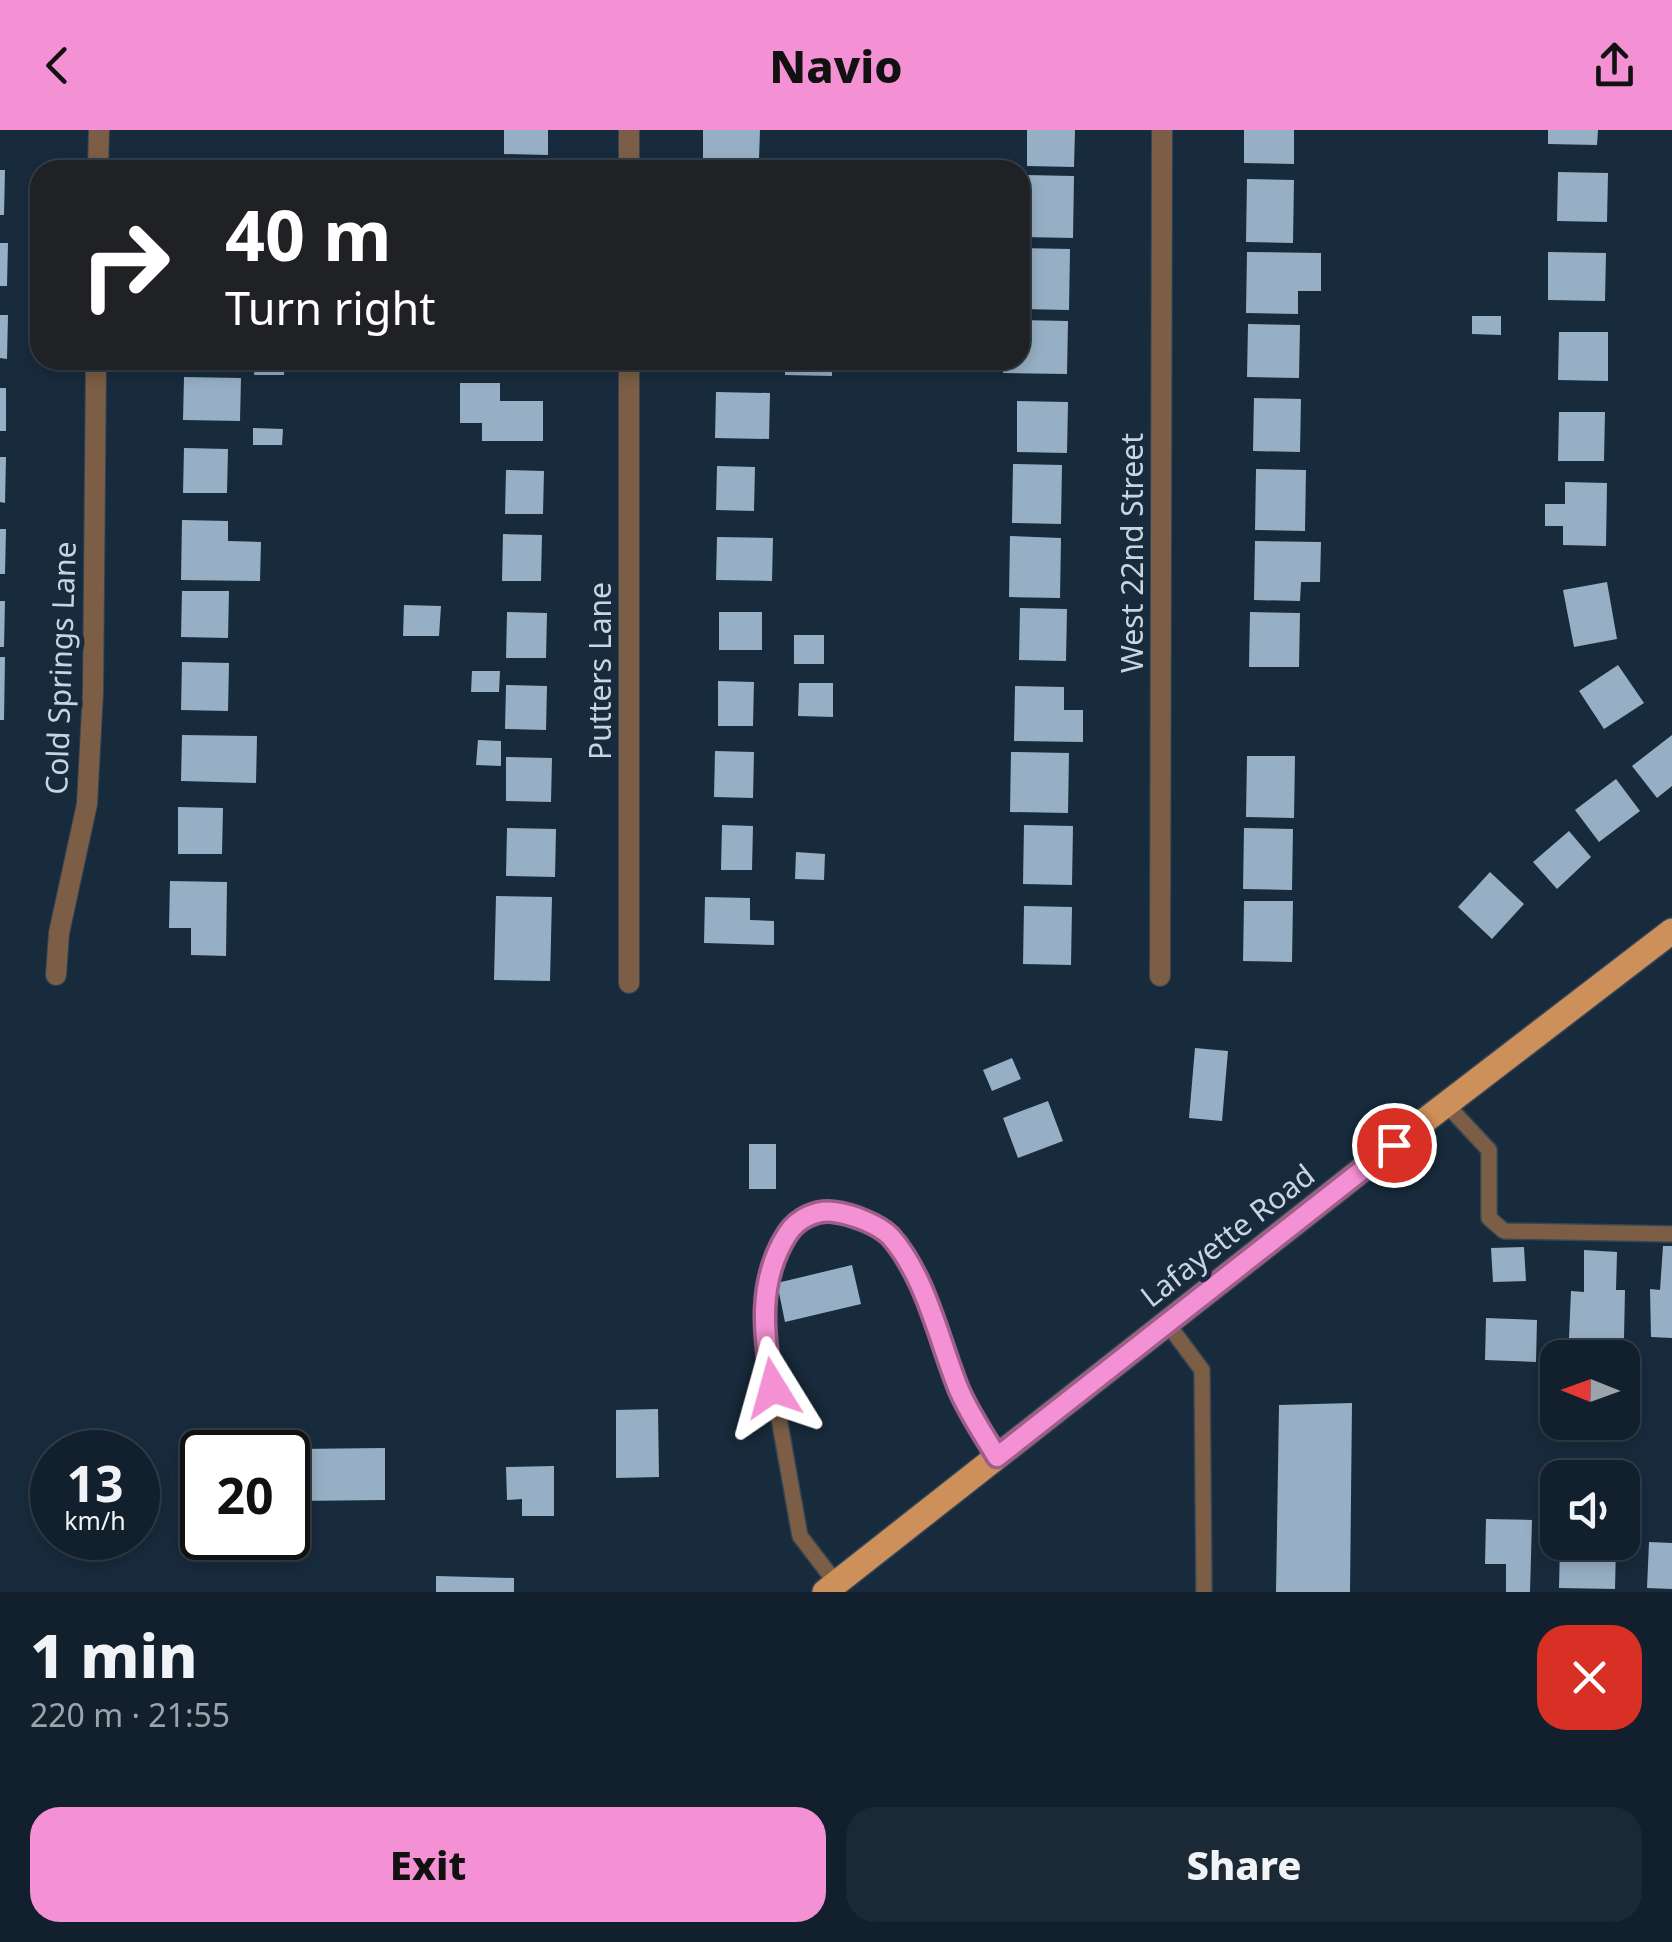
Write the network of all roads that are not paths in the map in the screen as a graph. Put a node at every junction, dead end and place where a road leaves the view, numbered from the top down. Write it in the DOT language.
graph roads {
  1 [pos="99,130"];
  2 [pos="629,130"];
  3 [pos="1162,130"];
  4 [pos="98,160"];
  5 [pos="629,160"];
  6 [pos="96,370"];
  7 [pos="629,370"];
  8 [pos="1672,931"];
  9 [pos="56,975"];
  10 [pos="1160,976"];
  11 [pos="629,982"];
  12 [pos="1446,1104"];
  13 [pos="1672,1234"];
  14 [pos="1167,1323"];
  15 [pos="997,1457"];
  16 [pos="831,1588"];
  17 [pos="1204,1592"];
  1 -- 4 [label="street"];
  2 -- 5 [label="street"];
  3 -- 10 [label="street, West 22nd Street"];
  6 -- 9 [label="street, Cold Springs Lane"];
  7 -- 11 [label="street, Putters Lane"];
  8 -- 12 [label="main road, Lafayette Road"];
  12 -- 13 [label="lane"];
  12 -- 14 [label="main road, Lafayette Road"];
  14 -- 15 [label="main road, Lafayette Road"];
  14 -- 17 [label="lane"];
  15 -- 16 [label="main road, Lafayette Road"];
  15 -- 16 [label="lane"];
}
